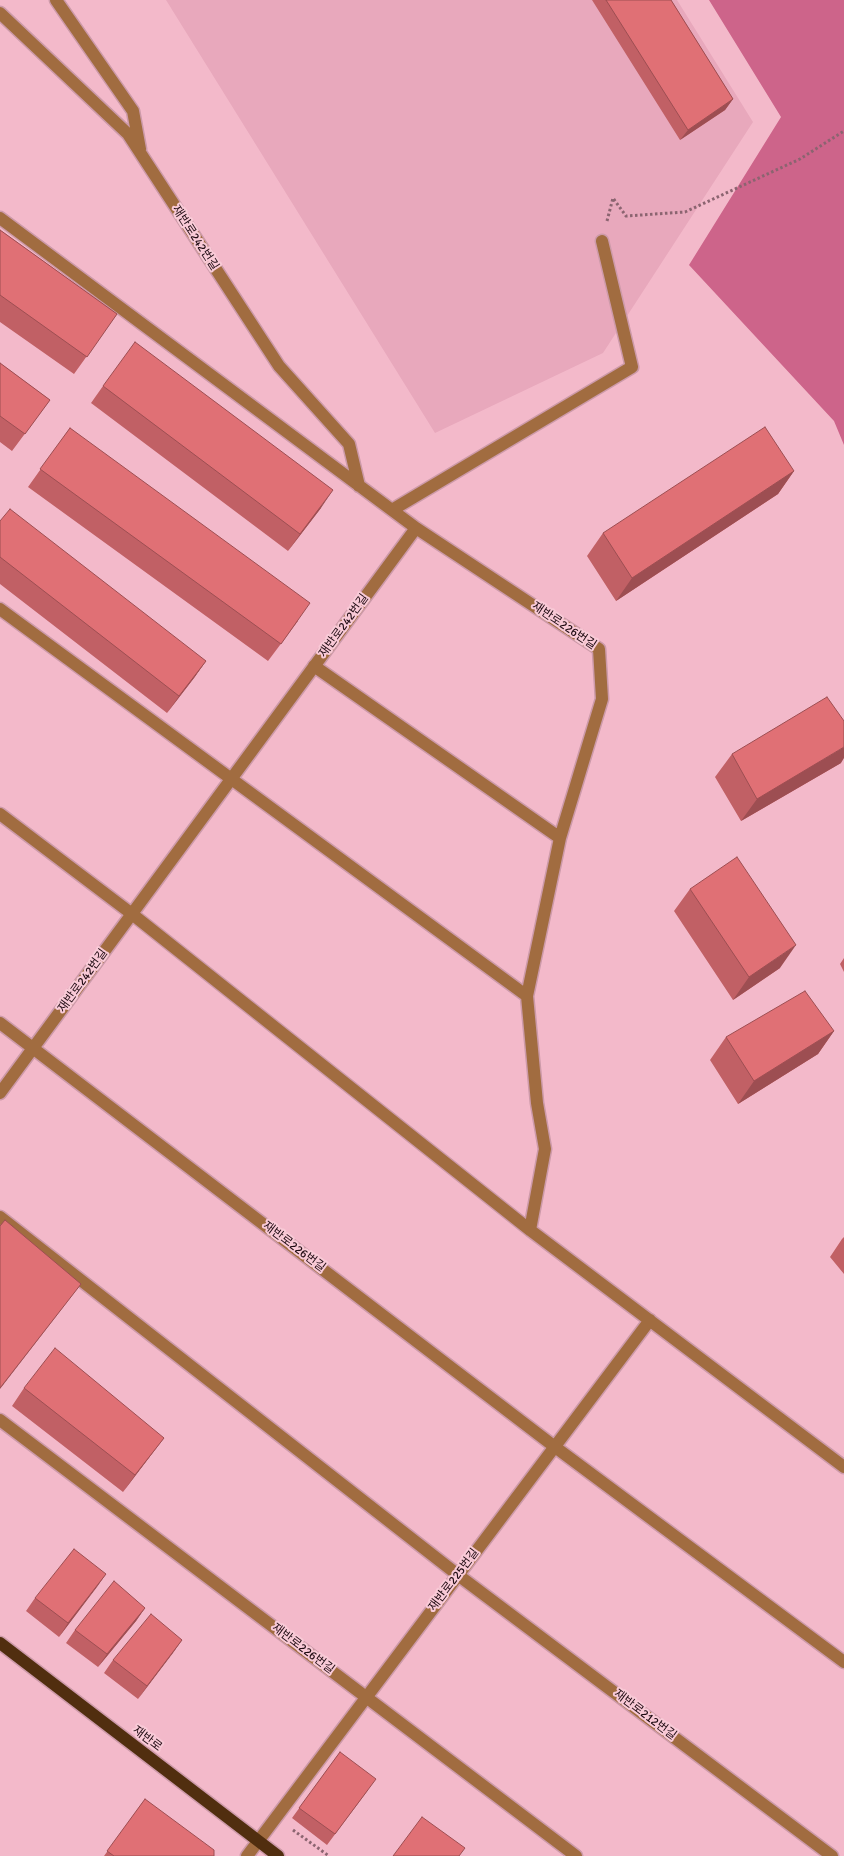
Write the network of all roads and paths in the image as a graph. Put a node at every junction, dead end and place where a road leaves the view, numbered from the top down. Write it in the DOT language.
graph roads {
  1 [pos="56,0"];
  2 [pos="0,13"];
  3 [pos="844,131"];
  4 [pos="140,154"];
  5 [pos="0,218"];
  6 [pos="602,241"];
  7 [pos="359,486"];
  8 [pos="392,510"];
  9 [pos="416,528"];
  10 [pos="0,609"];
  11 [pos="314,666"];
  12 [pos="231,780"];
  13 [pos="0,814"];
  14 [pos="560,838"];
  15 [pos="132,914"];
  16 [pos="527,996"];
  17 [pos="0,1023"];
  18 [pos="33,1048"];
  19 [pos="0,1093"];
  20 [pos="0,1218"];
  21 [pos="530,1230"];
  22 [pos="650,1320"];
  23 [pos="0,1420"];
  24 [pos="555,1446"];
  25 [pos="844,1467"];
  26 [pos="458,1575"];
  27 [pos="0,1643"];
  28 [pos="844,1662"];
  29 [pos="367,1697"];
  30 [pos="276,1818"];
  31 [pos="259,1841"];
  32 [pos="247,1856"];
  33 [pos="278,1856"];
  34 [pos="329,1856"];
  35 [pos="576,1856"];
  36 [pos="832,1856"];
  1 -- 4 [label="street"];
  2 -- 4 [label="street, 재반로242번길"];
  3 -- 6 [label="path"];
  4 -- 7 [label="street, 재반로242번길"];
  5 -- 7 [label="street"];
  6 -- 8 [label="street"];
  7 -- 8 [label="street"];
  8 -- 9 [label="street"];
  9 -- 11 [label="street, 재반로242번길"];
  9 -- 14 [label="street, 재반로226번길"];
  10 -- 12 [label="street"];
  11 -- 12 [label="street, 재반로242번길"];
  11 -- 14 [label="street"];
  12 -- 15 [label="street, 재반로242번길"];
  12 -- 16 [label="street"];
  13 -- 15 [label="street"];
  14 -- 16 [label="street, 재반로226번길"];
  15 -- 18 [label="street, 재반로242번길"];
  15 -- 21 [label="street"];
  16 -- 21 [label="street, 재반로226번길"];
  17 -- 18 [label="street"];
  18 -- 19 [label="street, 재반로242번길"];
  18 -- 24 [label="street, 재반로226번길"];
  20 -- 26 [label="street"];
  21 -- 22 [label="street"];
  22 -- 24 [label="street, 재반로225번길"];
  22 -- 25 [label="street"];
  23 -- 29 [label="street, 재반로226번길"];
  24 -- 26 [label="street, 재반로225번길"];
  24 -- 28 [label="street"];
  26 -- 29 [label="street, 재반로225번길"];
  26 -- 36 [label="street, 재반로212번길"];
  27 -- 31 [label="main road, 재반로"];
  29 -- 30 [label="street, 재반로225번길"];
  29 -- 35 [label="street"];
  30 -- 31 [label="street, 재반로225번길"];
  30 -- 34 [label="path"];
  31 -- 32 [label="street"];
  31 -- 33 [label="main road, 재반로"];
}
